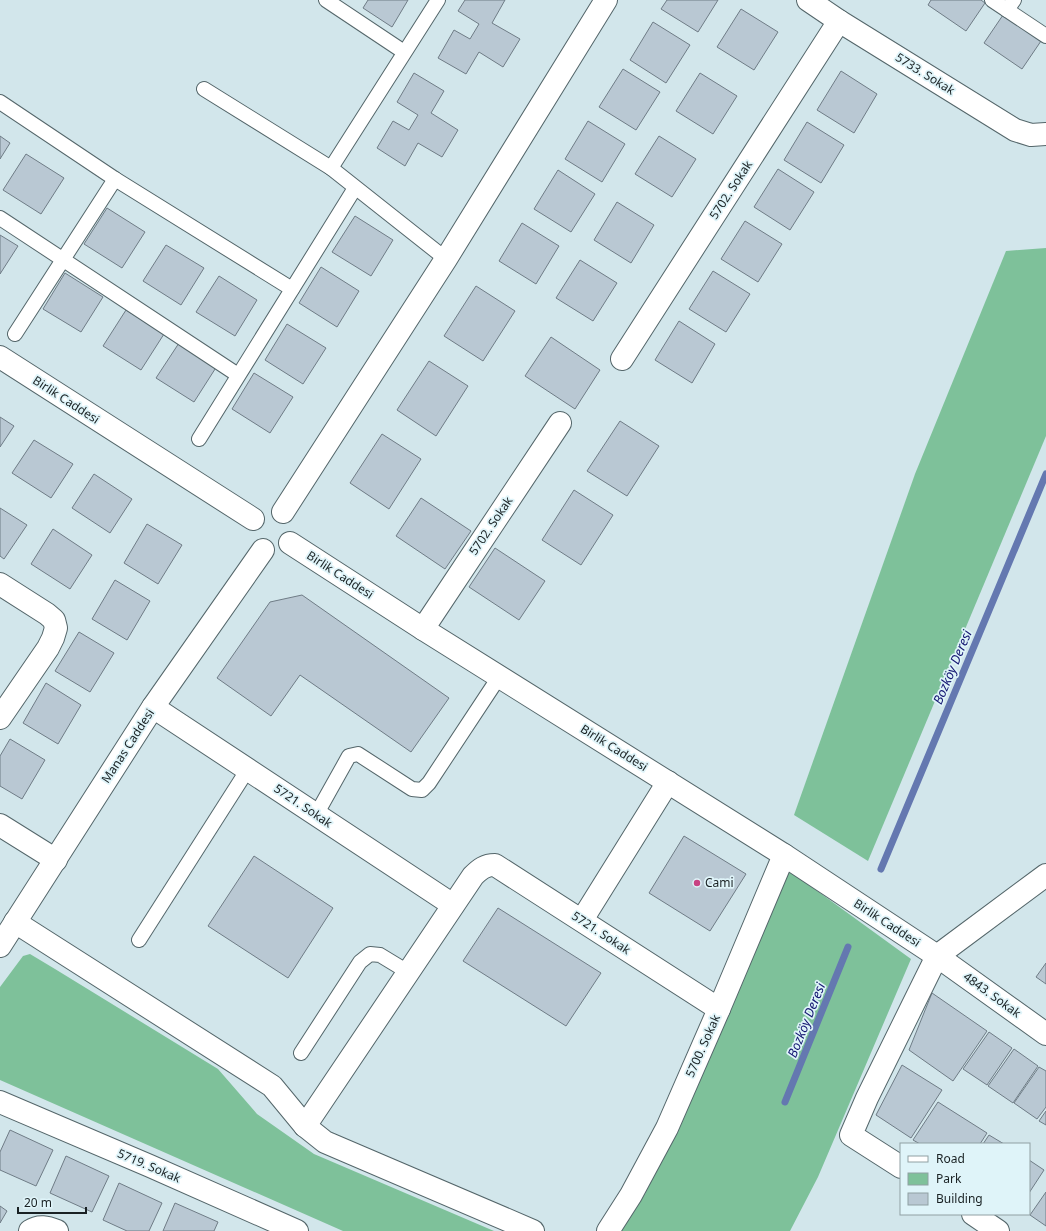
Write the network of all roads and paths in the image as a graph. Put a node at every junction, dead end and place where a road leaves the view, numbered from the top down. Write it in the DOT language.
graph roads {
  1 [pos="326,0"];
  2 [pos="438,0"];
  3 [pos="606,0"];
  4 [pos="808,0"];
  5 [pos="992,0"];
  6 [pos="1010,5"];
  7 [pos="840,21"];
  8 [pos="1046,36"];
  9 [pos="404,52"];
  10 [pos="204,89"];
  11 [pos="0,102"];
  12 [pos="1046,134"];
  13 [pos="331,168"];
  14 [pos="115,179"];
  15 [pos="355,188"];
  16 [pos="0,218"];
  17 [pos="64,259"];
  18 [pos="446,259"];
  19 [pos="292,289"];
  20 [pos="15,334"];
  21 [pos="0,357"];
  22 [pos="622,360"];
  23 [pos="238,375"];
  24 [pos="560,423"];
  25 [pos="199,438"];
  26 [pos="283,512"];
  27 [pos="253,519"];
  28 [pos="290,543"];
  29 [pos="263,550"];
  30 [pos="0,584"];
  31 [pos="423,629"];
  32 [pos="499,677"];
  33 [pos="153,707"];
  34 [pos="0,718"];
  35 [pos="248,769"];
  36 [pos="668,782"];
  37 [pos="316,815"];
  38 [pos="0,825"];
  39 [pos="784,855"];
  40 [pos="56,860"];
  41 [pos="1046,875"];
  42 [pos="452,905"];
  43 [pos="582,920"];
  44 [pos="15,922"];
  45 [pos="139,940"];
  46 [pos="0,946"];
  47 [pos="937,956"];
  48 [pos="408,972"];
  49 [pos="719,1008"];
  50 [pos="1046,1034"];
  51 [pos="301,1053"];
  52 [pos="0,1102"];
  53 [pos="305,1126"];
  54 [pos="900,1166"];
  55 [pos="974,1215"];
  56 [pos="30,1231"];
  57 [pos="57,1231"];
  58 [pos="297,1231"];
  59 [pos="533,1231"];
  60 [pos="608,1231"];
  61 [pos="998,1231"];
  1 -- 9 [label="lane"];
  2 -- 9 [label="lane"];
  3 -- 18 [label="street"];
  4 -- 7 [label="street, 5733. Sokak"];
  5 -- 6 [label="lane"];
  6 -- 8 [label="lane"];
  7 -- 12 [label="street, 5733. Sokak"];
  7 -- 22 [label="street, 5702. Sokak"];
  9 -- 13 [label="lane"];
  10 -- 13 [label="lane"];
  11 -- 14 [label="lane"];
  13 -- 15 [label="lane"];
  14 -- 17 [label="lane"];
  14 -- 19 [label="lane"];
  15 -- 18 [label="lane"];
  15 -- 19 [label="lane"];
  16 -- 17 [label="lane"];
  17 -- 20 [label="lane"];
  17 -- 23 [label="lane"];
  18 -- 26 [label="street"];
  19 -- 23 [label="lane"];
  21 -- 27 [label="street, Birlik Caddesi"];
  23 -- 25 [label="lane"];
  24 -- 31 [label="street, 5702. Sokak"];
  26 -- 27 [label="street"];
  26 -- 28 [label="street"];
  27 -- 29 [label="street"];
  28 -- 29 [label="street"];
  28 -- 31 [label="street, Birlik Caddesi"];
  29 -- 33 [label="street, Manas Caddesi"];
  30 -- 34 [label="street"];
  31 -- 32 [label="street, Birlik Caddesi"];
  32 -- 36 [label="street, Birlik Caddesi"];
  32 -- 37 [label="lane"];
  33 -- 35 [label="street, 5721. Sokak"];
  33 -- 40 [label="street, Manas Caddesi"];
  35 -- 37 [label="street, 5721. Sokak"];
  35 -- 45 [label="lane"];
  36 -- 39 [label="street, Birlik Caddesi"];
  36 -- 43 [label="street"];
  37 -- 42 [label="street, 5721. Sokak"];
  38 -- 40 [label="street"];
  39 -- 47 [label="street, Birlik Caddesi"];
  39 -- 49 [label="street, 5700. Sokak"];
  40 -- 44 [label="street, Manas Caddesi"];
  41 -- 47 [label="street"];
  42 -- 43 [label="street, 5721. Sokak"];
  42 -- 48 [label="street, 5721. Sokak"];
  43 -- 49 [label="street, 5721. Sokak"];
  44 -- 46 [label="street, Manas Caddesi"];
  44 -- 53 [label="street"];
  47 -- 50 [label="street, 4843. Sokak"];
  47 -- 54 [label="street"];
  48 -- 51 [label="lane"];
  48 -- 53 [label="street, 5721. Sokak"];
  49 -- 60 [label="street, 5700. Sokak"];
  52 -- 58 [label="street, 5719. Sokak"];
  53 -- 59 [label="street"];
  55 -- 61 [label="street"];
  56 -- 57 [label="street"];
}
